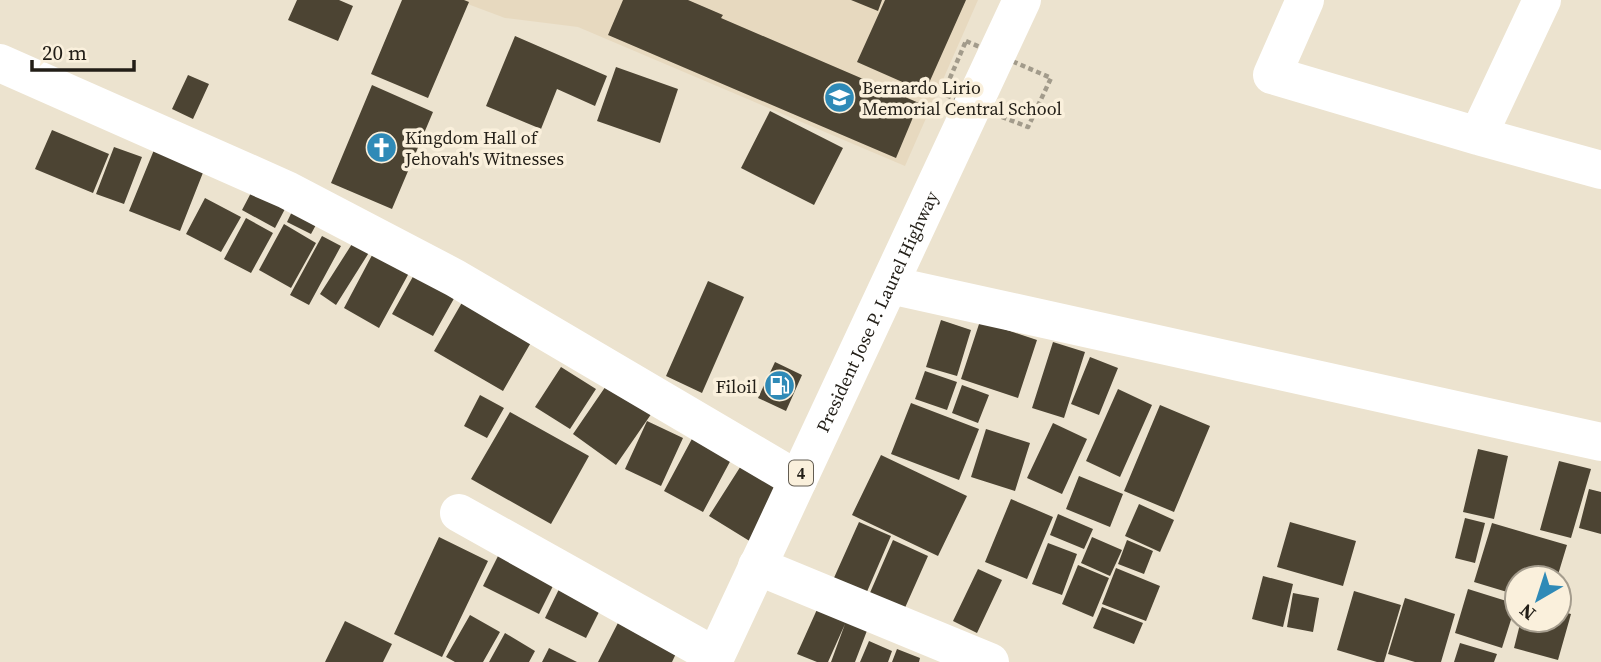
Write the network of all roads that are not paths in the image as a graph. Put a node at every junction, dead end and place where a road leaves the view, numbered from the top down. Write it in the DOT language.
graph roads {
  1 [pos="1023,0"];
  2 [pos="1305,0"];
  3 [pos="1542,0"];
  4 [pos="0,63"];
  5 [pos="1478,136"];
  6 [pos="1601,170"];
  7 [pos="890,285"];
  8 [pos="1601,442"];
  9 [pos="798,480"];
  10 [pos="459,513"];
  11 [pos="757,566"];
  12 [pos="714,659"];
  13 [pos="990,662"];
  1 -- 7 [label="main road, President Jose P. Laurel Highway / 4"];
  2 -- 5 [label="main road"];
  3 -- 5 [label="main road"];
  4 -- 9 [label="main road"];
  5 -- 6 [label="main road"];
  7 -- 8 [label="main road"];
  7 -- 9 [label="main road, President Jose P. Laurel Highway / 4"];
  9 -- 11 [label="main road, President Jose P. Laurel Highway / 4"];
  10 -- 12 [label="main road"];
  11 -- 12 [label="main road, President Jose P. Laurel Highway / 4"];
  11 -- 13 [label="main road"];
}
